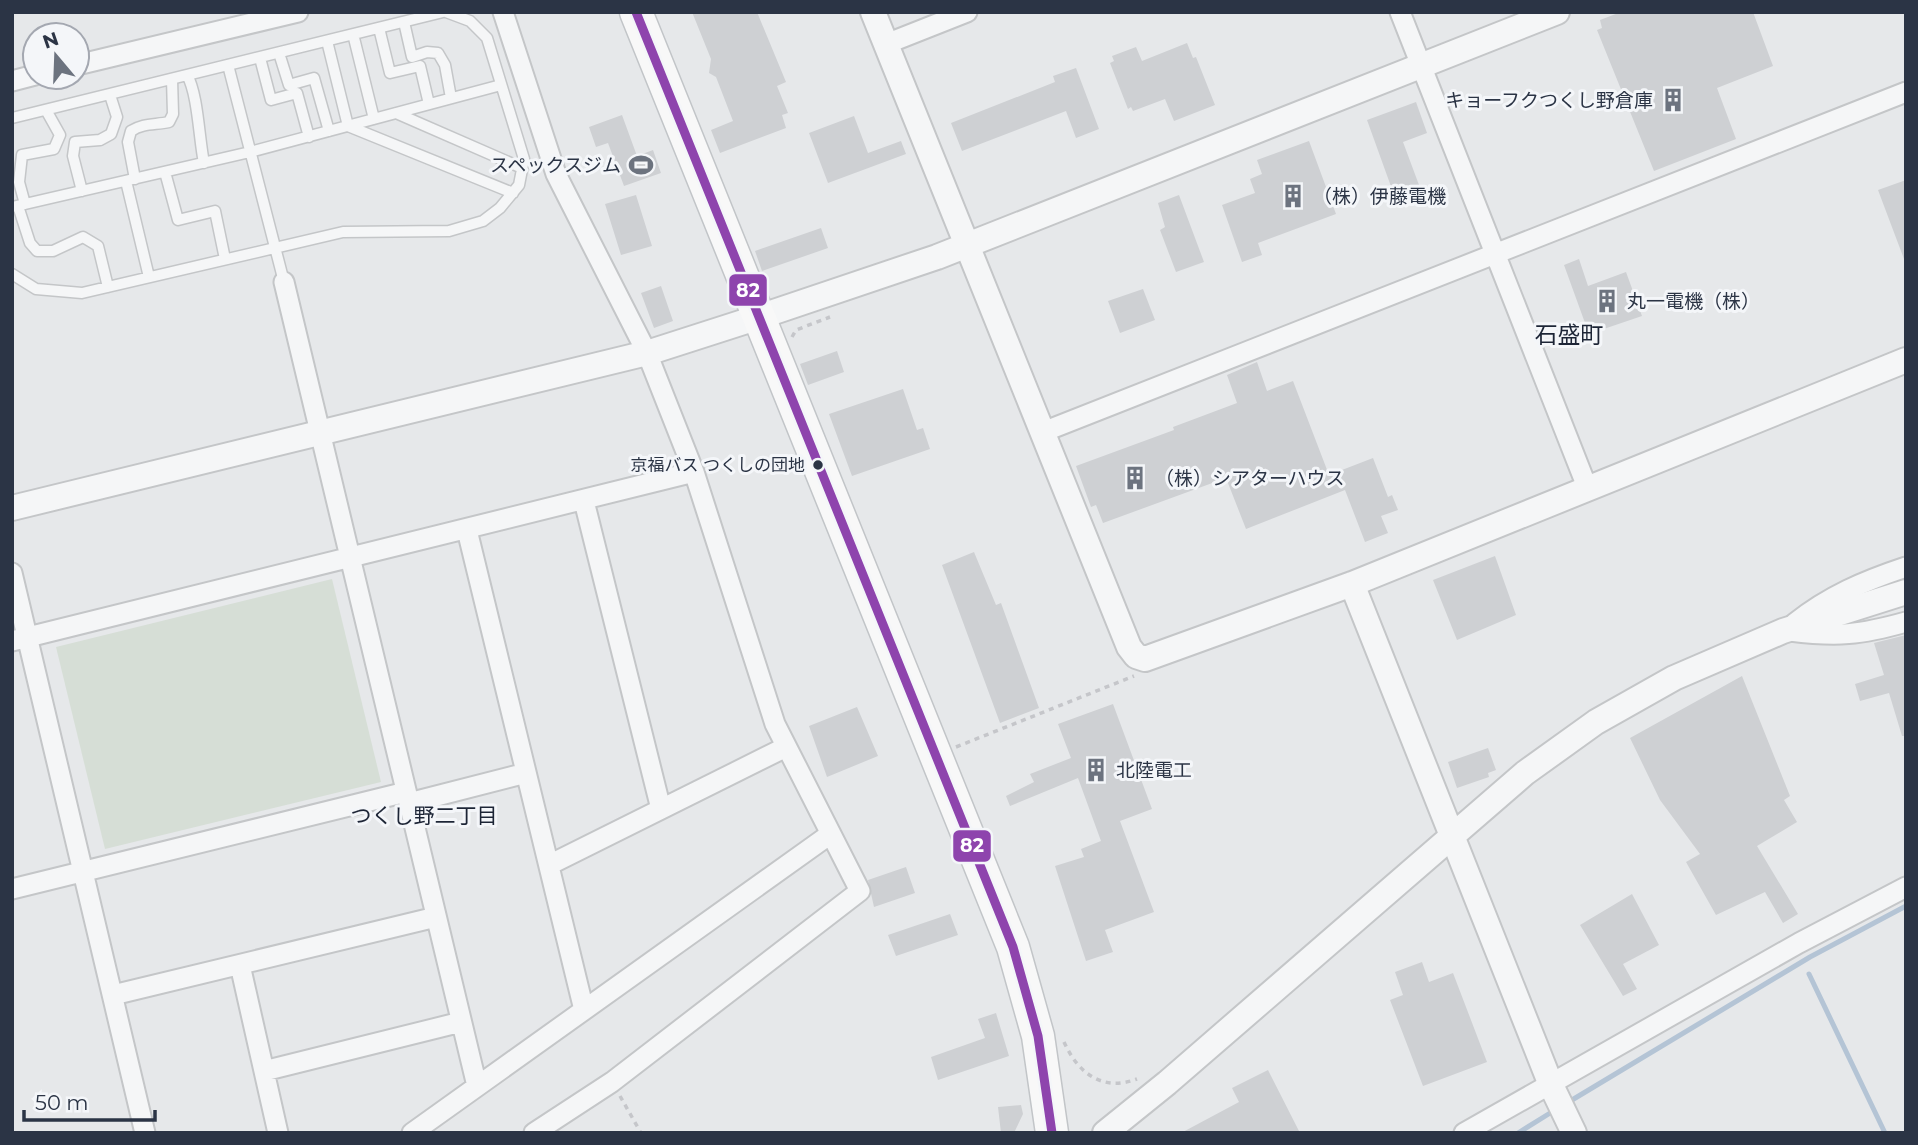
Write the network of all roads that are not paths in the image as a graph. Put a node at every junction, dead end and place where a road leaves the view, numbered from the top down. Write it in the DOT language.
graph roads {
  1 [pos="298,12"];
  2 [pos="444,12"];
  3 [pos="503,12"];
  4 [pos="636,12"];
  5 [pos="873,12"];
  6 [pos="967,12"];
  7 [pos="1400,12"];
  8 [pos="1557,12"];
  9 [pos="404,22"];
  10 [pos="379,28"];
  11 [pos="354,34"];
  12 [pos="327,41"];
  13 [pos="886,44"];
  14 [pos="279,53"];
  15 [pos="260,58"];
  16 [pos="91,62"];
  17 [pos="228,65"];
  18 [pos="1421,66"];
  19 [pos="187,75"];
  20 [pos="172,79"];
  21 [pos="501,85"];
  22 [pos="1906,92"];
  23 [pos="110,94"];
  24 [pos="451,99"];
  25 [pos="429,104"];
  26 [pos="46,110"];
  27 [pos="396,113"];
  28 [pos="12,118"];
  29 [pos="374,119"];
  30 [pos="348,126"];
  31 [pos="329,131"];
  32 [pos="309,136"];
  33 [pos="250,152"];
  34 [pos="204,163"];
  35 [pos="522,168"];
  36 [pos="165,172"];
  37 [pos="130,180"];
  38 [pos="82,191"];
  39 [pos="513,193"];
  40 [pos="18,206"];
  41 [pos="968,245"];
  42 [pos="275,247"];
  43 [pos="1495,253"];
  44 [pos="225,259"];
  45 [pos="12,274"];
  46 [pos="149,277"];
  47 [pos="284,282"];
  48 [pos="108,287"];
  49 [pos="759,317"];
  50 [pos="648,353"];
  51 [pos="1906,360"];
  52 [pos="1043,432"];
  53 [pos="320,433"];
  54 [pos="694,472"];
  55 [pos="1587,487"];
  56 [pos="584,501"];
  57 [pos="12,508"];
  58 [pos="467,530"];
  59 [pos="350,559"];
  60 [pos="1906,567"];
  61 [pos="12,573"];
  62 [pos="1352,583"];
  63 [pos="1906,592"];
  64 [pos="1906,622"];
  65 [pos="1786,631"];
  66 [pos="20,639"];
  67 [pos="786,747"];
  68 [pos="526,773"];
  69 [pos="407,798"];
  70 [pos="662,809"];
  71 [pos="829,835"];
  72 [pos="1452,839"];
  73 [pos="549,865"];
  74 [pos="83,871"];
  75 [pos="1906,887"];
  76 [pos="12,888"];
  77 [pos="436,918"];
  78 [pos="240,965"];
  79 [pos="113,995"];
  80 [pos="584,1010"];
  81 [pos="461,1022"];
  82 [pos="264,1070"];
  83 [pos="1551,1085"];
  84 [pos="477,1086"];
  85 [pos="145,1133"];
  86 [pos="278,1133"];
  87 [pos="412,1133"];
  88 [pos="534,1133"];
  89 [pos="1052,1133"];
  90 [pos="1105,1133"];
  91 [pos="1464,1133"];
  92 [pos="1574,1133"];
  1 -- 16 [label="street"];
  2 -- 9 [label="lane"];
  2 -- 21 [label="lane"];
  3 -- 50 [label="street"];
  4 -- 49 [label="main road"];
  5 -- 13 [label="street"];
  6 -- 13 [label="street"];
  7 -- 18 [label="street"];
  8 -- 18 [label="street"];
  9 -- 10 [label="lane"];
  9 -- 24 [label="lane"];
  10 -- 11 [label="lane"];
  10 -- 25 [label="lane"];
  11 -- 12 [label="lane"];
  11 -- 29 [label="lane"];
  12 -- 14 [label="lane"];
  12 -- 30 [label="lane"];
  13 -- 41 [label="street"];
  14 -- 15 [label="lane"];
  14 -- 31 [label="lane"];
  15 -- 17 [label="lane"];
  15 -- 32 [label="lane"];
  17 -- 19 [label="lane"];
  17 -- 33 [label="lane"];
  18 -- 41 [label="street"];
  18 -- 43 [label="street"];
  19 -- 20 [label="lane"];
  19 -- 34 [label="lane"];
  20 -- 23 [label="lane"];
  20 -- 37 [label="lane"];
  21 -- 24 [label="lane"];
  21 -- 35 [label="lane"];
  22 -- 43 [label="street"];
  23 -- 26 [label="lane"];
  23 -- 38 [label="lane"];
  24 -- 25 [label="lane"];
  25 -- 27 [label="lane"];
  26 -- 28 [label="lane"];
  26 -- 40 [label="lane"];
  27 -- 29 [label="lane"];
  27 -- 35 [label="lane"];
  29 -- 30 [label="lane"];
  30 -- 31 [label="lane"];
  30 -- 39 [label="lane"];
  31 -- 32 [label="lane"];
  32 -- 33 [label="lane"];
  33 -- 34 [label="lane"];
  33 -- 42 [label="lane"];
  34 -- 36 [label="lane"];
  35 -- 39 [label="lane"];
  36 -- 37 [label="lane"];
  36 -- 44 [label="lane"];
  37 -- 38 [label="lane"];
  37 -- 46 [label="lane"];
  38 -- 40 [label="lane"];
  39 -- 42 [label="lane"];
  40 -- 48 [label="lane"];
  41 -- 49 [label="street"];
  41 -- 52 [label="street"];
  42 -- 44 [label="lane"];
  42 -- 47 [label="lane"];
  43 -- 52 [label="street"];
  43 -- 55 [label="street"];
  44 -- 46 [label="lane"];
  45 -- 48 [label="lane"];
  46 -- 48 [label="lane"];
  47 -- 53 [label="street"];
  49 -- 50 [label="street"];
  49 -- 89 [label="main road"];
  50 -- 53 [label="street"];
  50 -- 54 [label="street"];
  51 -- 55 [label="street"];
  52 -- 62 [label="street"];
  53 -- 57 [label="street"];
  53 -- 59 [label="street"];
  54 -- 56 [label="street"];
  54 -- 67 [label="street"];
  55 -- 62 [label="street"];
  56 -- 58 [label="street"];
  56 -- 70 [label="street"];
  58 -- 59 [label="street"];
  58 -- 68 [label="street"];
  59 -- 66 [label="street"];
  59 -- 69 [label="street"];
  60 -- 65 [label="street"];
  61 -- 66 [label="street"];
  62 -- 72 [label="street"];
  63 -- 65 [label="street"];
  64 -- 65 [label="street"];
  65 -- 72 [label="street"];
  66 -- 74 [label="street"];
  67 -- 70 [label="street"];
  67 -- 71 [label="street"];
  68 -- 69 [label="street"];
  68 -- 73 [label="street"];
  69 -- 74 [label="street"];
  69 -- 77 [label="street"];
  70 -- 73 [label="street"];
  71 -- 80 [label="street"];
  71 -- 88 [label="street"];
  72 -- 83 [label="street"];
  72 -- 90 [label="street"];
  73 -- 80 [label="street"];
  74 -- 76 [label="street"];
  74 -- 79 [label="street"];
  75 -- 83 [label="street"];
  77 -- 78 [label="street"];
  77 -- 81 [label="street"];
  78 -- 79 [label="street"];
  78 -- 82 [label="street"];
  79 -- 85 [label="street"];
  80 -- 84 [label="street"];
  81 -- 82 [label="street"];
  81 -- 84 [label="street"];
  82 -- 86 [label="street"];
  83 -- 91 [label="street"];
  83 -- 92 [label="street"];
  84 -- 87 [label="street"];
}
